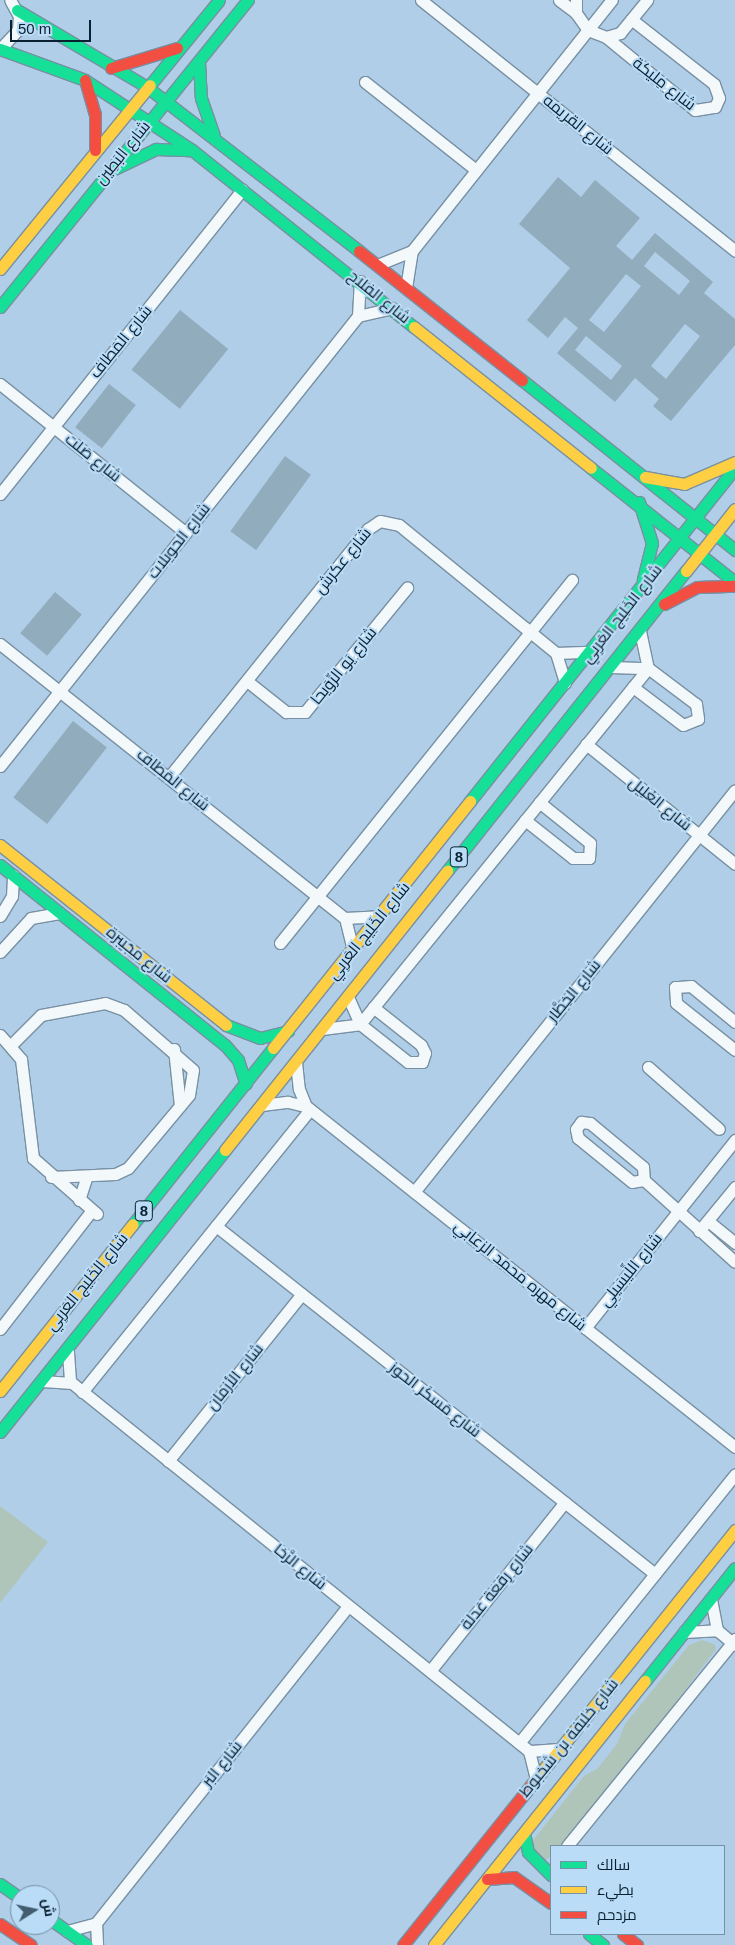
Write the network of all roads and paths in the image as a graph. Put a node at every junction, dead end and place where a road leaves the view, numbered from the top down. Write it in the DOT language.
graph roads {
  1 [pos="10,0"];
  2 [pos="219,0"];
  3 [pos="248,0"];
  4 [pos="421,0"];
  5 [pos="559,0"];
  6 [pos="576,0"];
  7 [pos="612,0"];
  8 [pos="646,0"];
  9 [pos="17,10"];
  10 [pos="576,13"];
  11 [pos="631,19"];
  12 [pos="588,30"];
  13 [pos="606,38"];
  14 [pos="183,44"];
  15 [pos="0,49"];
  16 [pos="199,62"];
  17 [pos="110,68"];
  18 [pos="85,80"];
  19 [pos="365,82"];
  20 [pos="147,87"];
  21 [pos="537,93"];
  22 [pos="166,101"];
  23 [pos="131,106"];
  24 [pos="150,120"];
  25 [pos="214,136"];
  26 [pos="95,150"];
  27 [pos="192,150"];
  28 [pos="476,170"];
  29 [pos="106,174"];
  30 [pos="242,190"];
  31 [pos="412,251"];
  32 [pos="735,251"];
  33 [pos="377,264"];
  34 [pos="0,269"];
  35 [pos="360,281"];
  36 [pos="406,288"];
  37 [pos="0,307"];
  38 [pos="392,308"];
  39 [pos="358,316"];
  40 [pos="0,384"];
  41 [pos="54,427"];
  42 [pos="735,462"];
  43 [pos="735,468"];
  44 [pos="645,477"];
  45 [pos="0,494"];
  46 [pos="639,502"];
  47 [pos="735,509"];
  48 [pos="697,518"];
  49 [pos="186,533"];
  50 [pos="715,534"];
  51 [pos="681,538"];
  52 [pos="735,550"];
  53 [pos="700,553"];
  54 [pos="572,580"];
  55 [pos="735,582"];
  56 [pos="735,586"];
  57 [pos="407,588"];
  58 [pos="640,592"];
  59 [pos="657,608"];
  60 [pos="528,631"];
  61 [pos="640,631"];
  62 [pos="0,644"];
  63 [pos="593,651"];
  64 [pos="556,653"];
  65 [pos="611,667"];
  66 [pos="648,668"];
  67 [pos="246,681"];
  68 [pos="565,686"];
  69 [pos="632,687"];
  70 [pos="60,690"];
  71 [pos="586,744"];
  72 [pos="0,766"];
  73 [pos="170,778"];
  74 [pos="735,790"];
  75 [pos="539,802"];
  76 [pos="524,820"];
  77 [pos="699,835"];
  78 [pos="0,844"];
  79 [pos="735,864"];
  80 [pos="0,865"];
  81 [pos="13,875"];
  82 [pos="318,896"];
  83 [pos="60,913"];
  84 [pos="381,915"];
  85 [pos="0,916"];
  86 [pos="345,918"];
  87 [pos="280,943"];
  88 [pos="353,950"];
  89 [pos="0,952"];
  90 [pos="348,997"];
  91 [pos="373,1007"];
  92 [pos="735,1022"];
  93 [pos="360,1024"];
  94 [pos="322,1029"];
  95 [pos="288,1031"];
  96 [pos="0,1035"];
  97 [pos="12,1044"];
  98 [pos="174,1049"];
  99 [pos="735,1050"];
  100 [pos="296,1062"];
  101 [pos="648,1067"];
  102 [pos="246,1084"];
  103 [pos="180,1106"];
  104 [pos="261,1106"];
  105 [pos="308,1107"];
  106 [pos="719,1129"];
  107 [pos="735,1140"];
  108 [pos="87,1176"];
  109 [pos="51,1177"];
  110 [pos="644,1180"];
  111 [pos="735,1187"];
  112 [pos="414,1192"];
  113 [pos="79,1200"];
  114 [pos="678,1212"];
  115 [pos="708,1221"];
  116 [pos="216,1226"];
  117 [pos="700,1231"];
  118 [pos="735,1243"];
  119 [pos="735,1262"];
  120 [pos="302,1294"];
  121 [pos="585,1328"];
  122 [pos="0,1329"];
  123 [pos="68,1350"];
  124 [pos="40,1381"];
  125 [pos="70,1382"];
  126 [pos="0,1391"];
  127 [pos="82,1392"];
  128 [pos="0,1432"];
  129 [pos="735,1447"];
  130 [pos="168,1461"];
  131 [pos="735,1474"];
  132 [pos="564,1502"];
  133 [pos="735,1530"];
  134 [pos="735,1568"];
  135 [pos="655,1574"];
  136 [pos="710,1599"];
  137 [pos="348,1606"];
  138 [pos="717,1630"];
  139 [pos="684,1632"];
  140 [pos="734,1642"];
  141 [pos="430,1671"];
  142 [pos="519,1743"];
  143 [pos="561,1748"];
  144 [pos="529,1751"];
  145 [pos="536,1779"];
  146 [pos="524,1832"];
  147 [pos="568,1845"];
  148 [pos="550,1870"];
  149 [pos="487,1879"];
  150 [pos="547,1900"];
  151 [pos="96,1923"];
  152 [pos="0,1924"];
  153 [pos="60,1926"];
  154 [pos="66,1931"];
  155 [pos="590,1935"];
  156 [pos="624,1935"];
  157 [pos="31,1945"];
  158 [pos="87,1945"];
  159 [pos="97,1945"];
  160 [pos="403,1945"];
  161 [pos="434,1945"];
  162 [pos="603,1945"];
  163 [pos="636,1945"];
  1 -- 9 [label="street"];
  2 -- 14 [label="main road, شارع البَطِين"];
  3 -- 16 [label="main road, شارع البَطِين"];
  4 -- 21 [label="street, شارع القريمه"];
  5 -- 10 [label="street"];
  6 -- 10 [label="street"];
  7 -- 12 [label="street"];
  8 -- 11 [label="street"];
  9 -- 15 [label="street"];
  9 -- 17 [label="main road, شارع الفلاح"];
  10 -- 12 [label="street"];
  11 -- 13 [label="street"];
  11 -- 13 [label="street, شارع مِليكة"];
  12 -- 13 [label="street, شارع مِليكة"];
  12 -- 21 [label="street"];
  14 -- 17 [label="main road"];
  14 -- 20 [label="main road, شارع البَطِين"];
  15 -- 18 [label="main road, شارع الفلاح"];
  16 -- 22 [label="main road, شارع البَطِين"];
  16 -- 25 [label="main road"];
  17 -- 20 [label="main road, شارع الفلاح"];
  18 -- 23 [label="main road, شارع الفلاح"];
  18 -- 26 [label="main road"];
  19 -- 28 [label="street"];
  20 -- 22 [label="main road, شارع الفلاح"];
  20 -- 23 [label="main road, شارع البَطِين"];
  21 -- 28 [label="street"];
  21 -- 32 [label="street, شارع القريمه"];
  22 -- 24 [label="main road, شارع البَطِين"];
  22 -- 25 [label="main road, شارع الفلاح"];
  23 -- 24 [label="main road, شارع الفلاح"];
  23 -- 26 [label="main road, شارع البَطِين"];
  24 -- 27 [label="main road, شارع الفلاح"];
  24 -- 29 [label="main road, شارع البَطِين"];
  25 -- 33 [label="main road, شارع الفلاح"];
  26 -- 34 [label="main road, شارع البَطِين"];
  27 -- 29 [label="main road"];
  27 -- 30 [label="main road, شارع الفلاح"];
  28 -- 31 [label="street"];
  29 -- 37 [label="main road, شارع البَطِين"];
  30 -- 35 [label="main road, شارع الفلاح"];
  30 -- 41 [label="street, شارع المَطاف"];
  31 -- 33 [label="street"];
  31 -- 36 [label="street"];
  33 -- 36 [label="main road, شارع الفلاح"];
  35 -- 38 [label="main road, شارع الفلاح"];
  35 -- 39 [label="street"];
  36 -- 44 [label="main road, شارع الفلاح"];
  38 -- 39 [label="street"];
  38 -- 46 [label="main road, شارع الفلاح"];
  39 -- 49 [label="street, شارع الحويلات"];
  40 -- 41 [label="street, شارع صَلت"];
  41 -- 45 [label="street, شارع المَطاف"];
  41 -- 49 [label="street, شارع صَلت"];
  42 -- 44 [label="main road"];
  43 -- 48 [label="main road, شارع الخَلِيج العَربِي / 8"];
  44 -- 48 [label="main road, شارع الفلاح"];
  46 -- 51 [label="main road, شارع الفلاح"];
  46 -- 58 [label="main road"];
  47 -- 50 [label="main road, شارع الخَلِيج العَربِي / 8"];
  48 -- 50 [label="main road, شارع الفلاح"];
  48 -- 51 [label="main road, شارع الخَلِيج العَربِي / 8"];
  49 -- 70 [label="street, شارع الحويلات"];
  50 -- 52 [label="main road, شارع الفلاح"];
  50 -- 53 [label="main road, شارع الخَلِيج العَربِي / 8"];
  51 -- 53 [label="main road, شارع الفلاح"];
  51 -- 58 [label="main road, شارع الخَلِيج العَربِي / 8"];
  53 -- 55 [label="main road, شارع الفلاح"];
  53 -- 59 [label="main road, شارع الخَلِيج العَربِي / 8"];
  54 -- 60 [label="street"];
  56 -- 59 [label="main road"];
  57 -- 67 [label="street, شارع يَو الرِّوَيحا"];
  58 -- 63 [label="main road, شارع الخَلِيج العَربِي / 8"];
  59 -- 61 [label="main road, شارع الخَلِيج العَربِي / 8"];
  60 -- 64 [label="street, شارع عكرش"];
  60 -- 67 [label="street, شارع عكرش"];
  60 -- 82 [label="street"];
  61 -- 65 [label="main road, شارع الخَلِيج العَربِي / 8"];
  61 -- 66 [label="street, شارع الخَلِيج العَربِي"];
  62 -- 70 [label="street, شارع المَطاف"];
  63 -- 64 [label="street"];
  63 -- 68 [label="main road, شارع الخَلِيج العَربِي / 8"];
  64 -- 68 [label="street"];
  65 -- 66 [label="street, شارع الخَلِيج العَربِي"];
  65 -- 90 [label="main road, شارع الخَلِيج العَربِي / 8"];
  66 -- 69 [label="street"];
  66 -- 69 [label="street"];
  67 -- 73 [label="street, شارع عكرش"];
  68 -- 84 [label="main road, شارع الخَلِيج العَربِي / 8"];
  69 -- 71 [label="street"];
  70 -- 72 [label="street, شارع الحويلات"];
  70 -- 73 [label="street, شارع المَطاف"];
  71 -- 75 [label="street"];
  71 -- 77 [label="street, شارع الغَلِيل"];
  73 -- 82 [label="street, شارع المَطاف"];
  74 -- 77 [label="street, شارع الخِطَّار"];
  75 -- 76 [label="street"];
  75 -- 76 [label="street"];
  76 -- 91 [label="street"];
  77 -- 79 [label="street, شارع الغَلِيل"];
  77 -- 112 [label="street, شارع الخِطَّار"];
  78 -- 95 [label="main road, شارع مجَيبرة"];
  80 -- 81 [label="main road, شارع مجَيبرة"];
  81 -- 83 [label="main road, شارع مجَيبرة"];
  81 -- 85 [label="street"];
  82 -- 86 [label="street, شارع المَطاف"];
  82 -- 87 [label="street"];
  83 -- 89 [label="street"];
  83 -- 102 [label="main road, شارع مجَيبرة"];
  84 -- 86 [label="street"];
  84 -- 88 [label="main road, شارع الخَلِيج العَربِي / 8"];
  86 -- 88 [label="street"];
  88 -- 95 [label="main road, شارع الخَلِيج العَربِي / 8"];
  90 -- 93 [label="street, شارع الخَلِيج العَربِي"];
  90 -- 94 [label="main road, شارع الخَلِيج العَربِي / 8"];
  91 -- 93 [label="street"];
  91 -- 93 [label="street, شارع الخَلِيج العَربِي"];
  92 -- 99 [label="street"];
  93 -- 94 [label="street"];
  94 -- 100 [label="main road, شارع الخَلِيج العَربِي / 8"];
  95 -- 102 [label="main road, شارع الخَلِيج العَربِي / 8"];
  96 -- 97 [label="street"];
  97 -- 98 [label="street"];
  97 -- 109 [label="street"];
  98 -- 103 [label="street"];
  98 -- 103 [label="street"];
  100 -- 104 [label="main road, شارع الخَلِيج العَربِي / 8"];
  100 -- 105 [label="street"];
  101 -- 106 [label="street"];
  102 -- 126 [label="main road, شارع الخَلِيج العَربِي / 8"];
  103 -- 108 [label="street"];
  104 -- 105 [label="street"];
  104 -- 123 [label="main road, شارع الخَلِيج العَربِي / 8"];
  105 -- 112 [label="street, شارع مهره محمد الزعابي"];
  105 -- 116 [label="street"];
  107 -- 114 [label="street, شارع اللِّيسَيلِي"];
  108 -- 109 [label="street"];
  108 -- 113 [label="street"];
  109 -- 113 [label="street"];
  110 -- 110 [label="street"];
  110 -- 114 [label="street"];
  111 -- 115 [label="street"];
  112 -- 121 [label="street, شارع مهره محمد الزعابي"];
  113 -- 122 [label="street"];
  114 -- 117 [label="street"];
  114 -- 121 [label="street, شارع اللِّيسَيلِي"];
  115 -- 117 [label="street"];
  115 -- 118 [label="street"];
  116 -- 120 [label="street, شارع مَسكَر الحوز"];
  116 -- 127 [label="street"];
  117 -- 119 [label="street"];
  120 -- 130 [label="street, شارع الأزمان"];
  120 -- 132 [label="street, شارع مَسكَر الحوز"];
  121 -- 129 [label="street, شارع مهره محمد الزعابي"];
  123 -- 124 [label="main road, شارع الخَلِيج العَربِي / 8"];
  123 -- 125 [label="street"];
  124 -- 125 [label="street"];
  124 -- 128 [label="main road, شارع الخَلِيج العَربِي / 8"];
  125 -- 127 [label="street, شارع الرَّخا"];
  127 -- 130 [label="street, شارع الرَّخا"];
  130 -- 137 [label="street, شارع الرَّخا"];
  131 -- 135 [label="street"];
  132 -- 135 [label="street, شارع مَسكَر الحوز"];
  132 -- 141 [label="street, شارع رِقعة عَدلة"];
  133 -- 143 [label="main road, شارع خليفة بن شخبوط"];
  134 -- 136 [label="main road, شارع خليفة بن شخبوط"];
  135 -- 142 [label="street"];
  136 -- 138 [label="street"];
  136 -- 139 [label="main road, شارع خليفة بن شخبوط"];
  137 -- 141 [label="street, شارع الرَّخا"];
  137 -- 151 [label="street, شارع البَر"];
  138 -- 139 [label="street"];
  138 -- 140 [label="street"];
  139 -- 146 [label="main road, شارع خليفة بن شخبوط"];
  140 -- 147 [label="street"];
  141 -- 142 [label="street, شارع الرَّخا"];
  142 -- 144 [label="street, شارع الرَّخا"];
  143 -- 144 [label="street"];
  143 -- 145 [label="main road, شارع خليفة بن شخبوط"];
  144 -- 145 [label="street"];
  145 -- 160 [label="main road, شارع خليفة بن شخبوط"];
  146 -- 148 [label="main road"];
  146 -- 149 [label="main road, شارع خليفة بن شخبوط"];
  149 -- 150 [label="main road"];
  149 -- 161 [label="main road, شارع خليفة بن شخبوط"];
  151 -- 154 [label="street"];
  151 -- 159 [label="street"];
  152 -- 157 [label="main road"];
  153 -- 154 [label="main road"];
  154 -- 158 [label="main road"];
  155 -- 162 [label="main road"];
  156 -- 163 [label="main road"];
}
